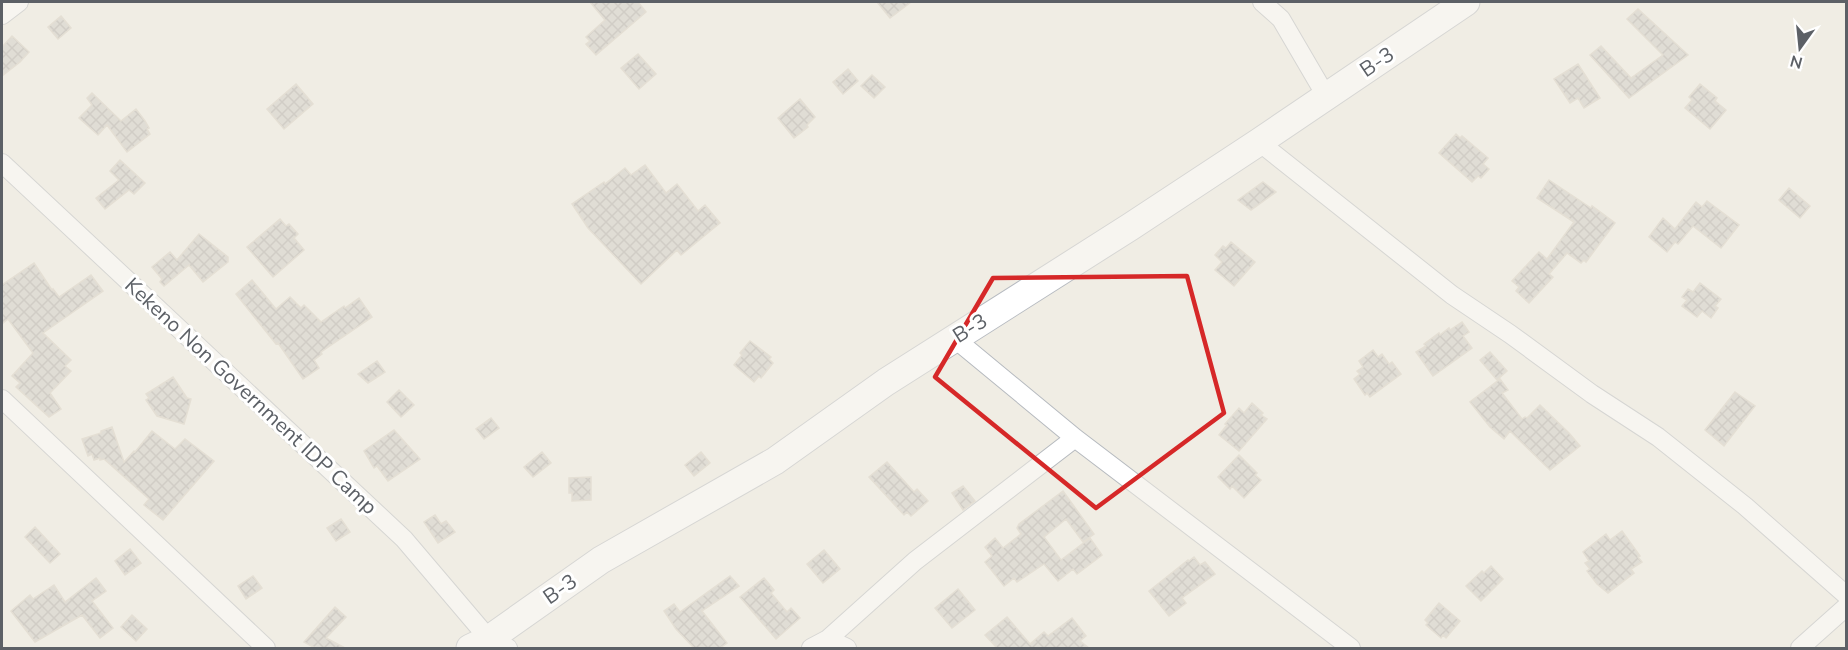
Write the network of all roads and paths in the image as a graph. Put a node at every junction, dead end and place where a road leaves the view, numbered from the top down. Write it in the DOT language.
graph roads {
  1 [pos="19,2"];
  2 [pos="1262,2"];
  3 [pos="1467,2"];
  4 [pos="2,15"];
  5 [pos="1326,96"];
  6 [pos="1259,142"];
  7 [pos="2,163"];
  8 [pos="954,338"];
  9 [pos="2,399"];
  10 [pos="1075,438"];
  11 [pos="1846,595"];
  12 [pos="1846,607"];
  13 [pos="828,639"];
  14 [pos="489,645"];
  15 [pos="266,648"];
  16 [pos="811,648"];
  17 [pos="847,648"];
  18 [pos="1351,648"];
  19 [pos="1800,648"];
  1 -- 4 [label="street"];
  2 -- 5 [label="street"];
  3 -- 5 [label="main road, B-3"];
  5 -- 6 [label="main road, B-3"];
  6 -- 8 [label="main road, B-3"];
  6 -- 11 [label="street"];
  7 -- 14 [label="street, Kekeno Non Government IDP Camp"];
  8 -- 10 [label="street"];
  8 -- 14 [label="main road, B-3"];
  9 -- 15 [label="street"];
  10 -- 13 [label="street"];
  10 -- 18 [label="street"];
  12 -- 19 [label="street"];
  13 -- 16 [label="street"];
  13 -- 17 [label="street"];
}
